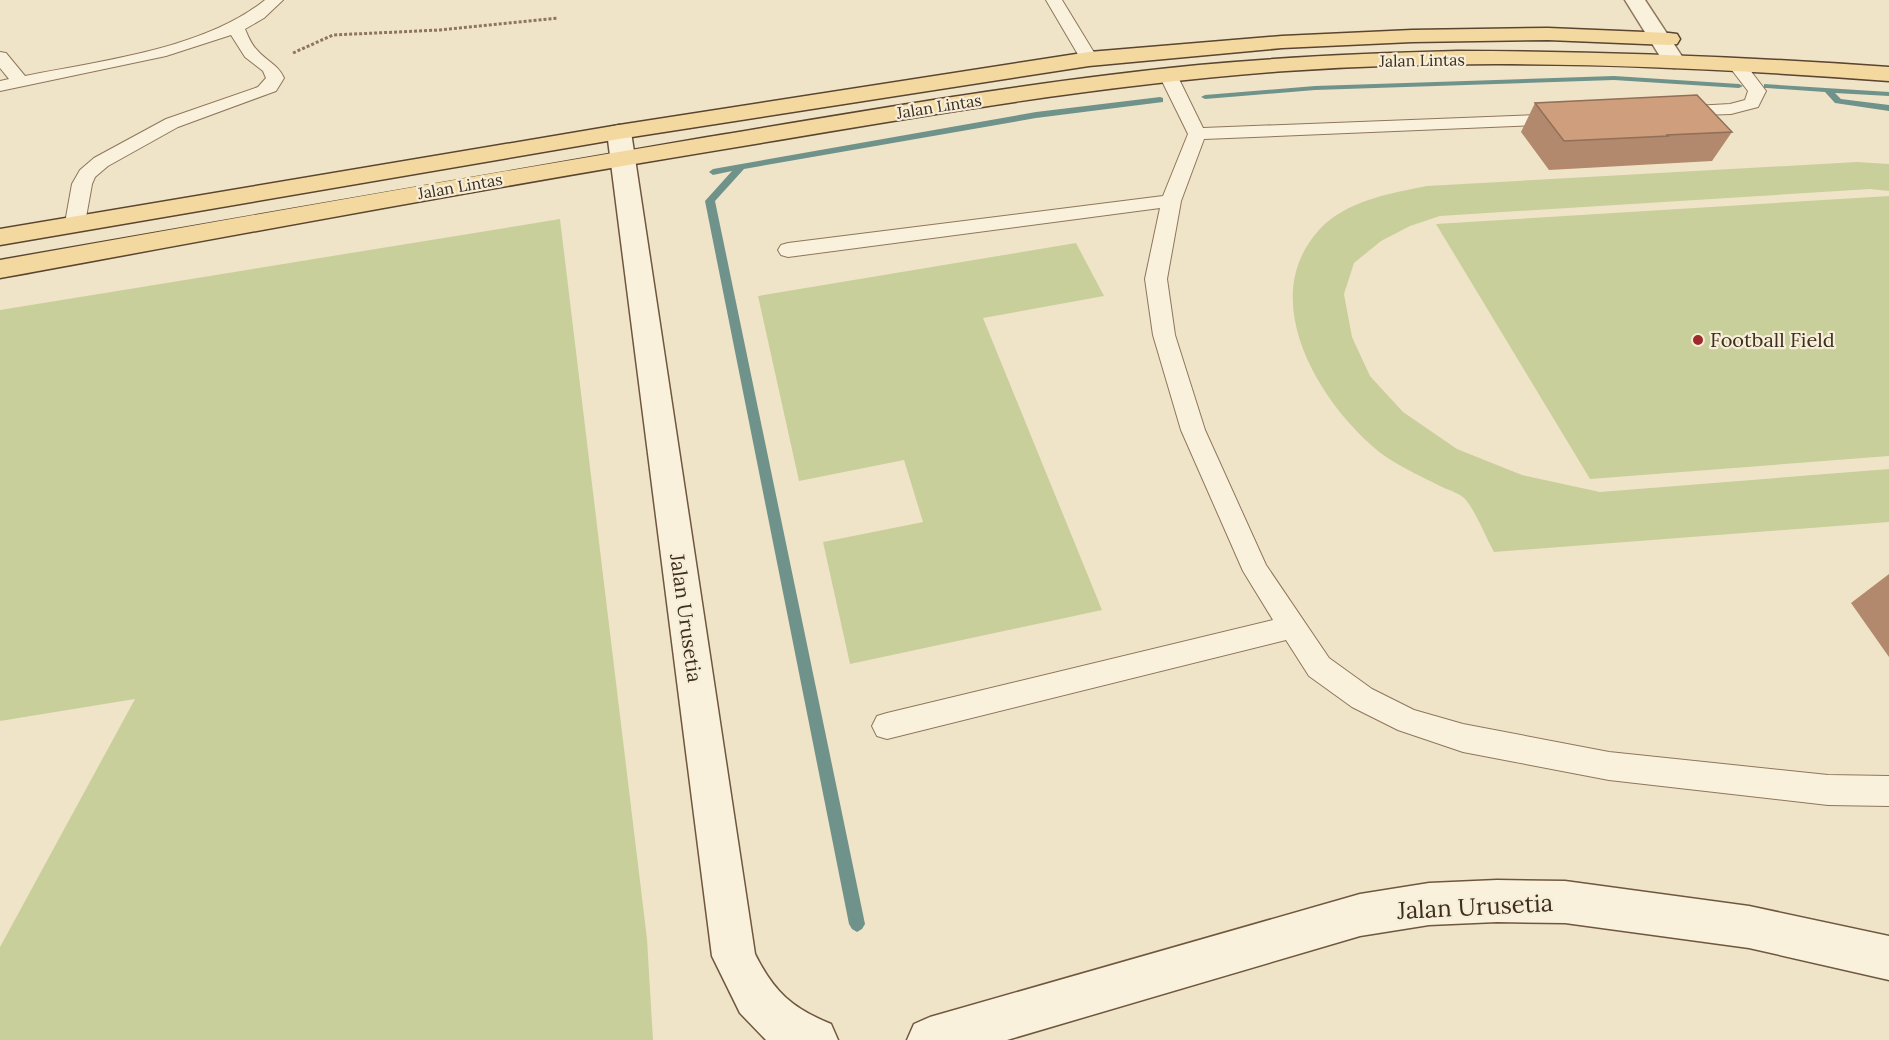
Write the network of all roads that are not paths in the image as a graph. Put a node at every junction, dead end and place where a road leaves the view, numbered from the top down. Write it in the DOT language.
graph roads {
  1 [pos="275,0"];
  2 [pos="1054,0"];
  3 [pos="1635,0"];
  4 [pos="236,26"];
  5 [pos="1657,39"];
  6 [pos="1757,43"];
  7 [pos="1780,45"];
  8 [pos="1852,50"];
  9 [pos="0,57"];
  10 [pos="1089,59"];
  11 [pos="1674,62"];
  12 [pos="1737,65"];
  13 [pos="1168,75"];
  14 [pos="1889,75"];
  15 [pos="21,83"];
  16 [pos="0,86"];
  17 [pos="1662,113"];
  18 [pos="1577,118"];
  19 [pos="1197,134"];
  20 [pos="621,145"];
  21 [pos="1171,201"];
  22 [pos="75,223"];
  23 [pos="0,237"];
  24 [pos="788,250"];
  25 [pos="0,269"];
  26 [pos="1292,627"];
  27 [pos="887,726"];
  28 [pos="1889,790"];
  29 [pos="1889,958"];
  30 [pos="774,1030"];
  31 [pos="815,1040"];
  32 [pos="930,1040"];
  1 -- 4 [label="lane"];
  2 -- 10 [label="lane"];
  3 -- 5 [label="main road"];
  4 -- 15 [label="lane"];
  4 -- 22 [label="lane"];
  5 -- 6 [label="main road, Jalan Lintas"];
  5 -- 10 [label="main road, Jalan Lintas"];
  5 -- 11 [label="main road"];
  7 -- 8 [label="main road"];
  9 -- 15 [label="lane"];
  10 -- 20 [label="main road, Jalan Lintas"];
  11 -- 12 [label="main road, Jalan Lintas"];
  11 -- 13 [label="main road, Jalan Lintas"];
  12 -- 14 [label="main road, Jalan Lintas"];
  12 -- 17 [label="lane"];
  13 -- 19 [label="lane"];
  13 -- 20 [label="main road, Jalan Lintas"];
  15 -- 16 [label="lane"];
  18 -- 19 [label="lane"];
  19 -- 21 [label="lane"];
  20 -- 22 [label="main road, Jalan Lintas"];
  20 -- 25 [label="main road, Jalan Lintas"];
  20 -- 30 [label="main road, Jalan Urusetia"];
  21 -- 24 [label="lane"];
  21 -- 26 [label="lane"];
  22 -- 23 [label="main road, Jalan Lintas"];
  26 -- 27 [label="lane"];
  26 -- 28 [label="lane"];
  29 -- 32 [label="main road, Jalan Urusetia"];
  30 -- 31 [label="main road, Jalan Urusetia"];
}
